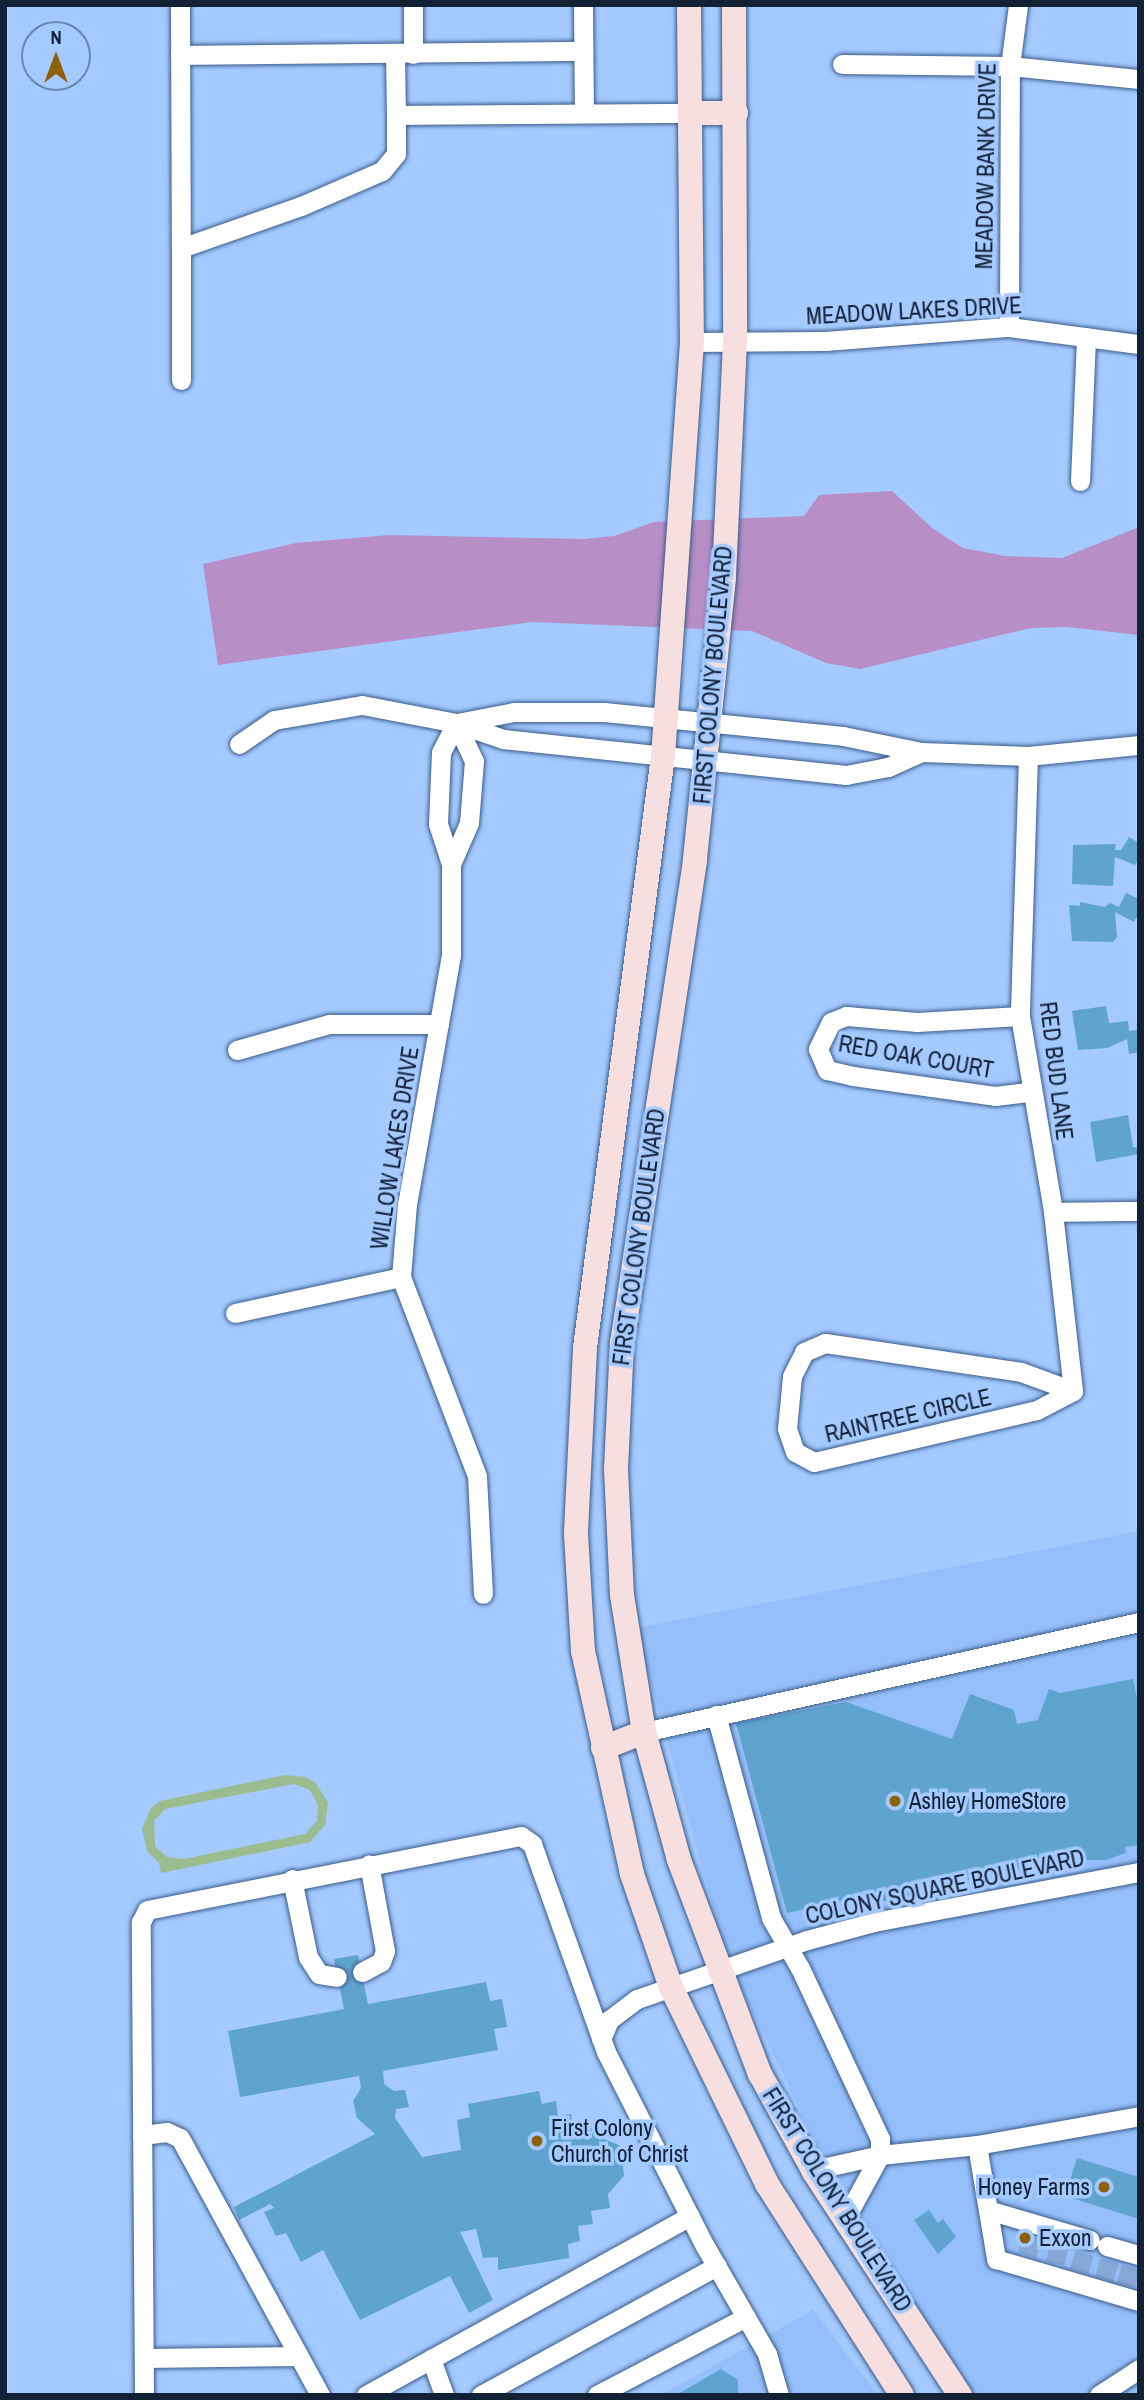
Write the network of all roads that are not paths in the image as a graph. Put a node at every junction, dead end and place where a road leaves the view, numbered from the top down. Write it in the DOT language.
graph roads {
  1 [pos="180,5"];
  2 [pos="413,5"];
  3 [pos="583,5"];
  4 [pos="689,5"];
  5 [pos="734,5"];
  6 [pos="1018,5"];
  7 [pos="583,51"];
  8 [pos="404,54"];
  9 [pos="180,55"];
  10 [pos="842,64"];
  11 [pos="1010,66"];
  12 [pos="1139,79"];
  13 [pos="584,113"];
  14 [pos="691,113"];
  15 [pos="736,113"];
  16 [pos="396,115"];
  17 [pos="181,248"];
  18 [pos="1009,327"];
  19 [pos="1086,337"];
  20 [pos="692,342"];
  21 [pos="735,342"];
  22 [pos="1139,344"];
  23 [pos="181,380"];
  24 [pos="1080,481"];
  25 [pos="667,717"];
  26 [pos="711,720"];
  27 [pos="456,723"];
  28 [pos="239,744"];
  29 [pos="1139,745"];
  30 [pos="920,752"];
  31 [pos="663,756"];
  32 [pos="1028,756"];
  33 [pos="706,760"];
  34 [pos="450,864"];
  35 [pos="1020,1016"];
  36 [pos="439,1024"];
  37 [pos="237,1050"];
  38 [pos="1030,1092"];
  39 [pos="612,1127"];
  40 [pos="654,1132"];
  41 [pos="1139,1210"];
  42 [pos="1053,1212"];
  43 [pos="401,1278"];
  44 [pos="235,1312"];
  45 [pos="1073,1391"];
  46 [pos="483,1594"];
  47 [pos="1139,1622"];
  48 [pos="716,1716"];
  49 [pos="644,1732"];
  50 [pos="603,1748"];
  51 [pos="369,1864"];
  52 [pos="1139,1872"];
  53 [pos="292,1879"];
  54 [pos="787,1946"];
  55 [pos="718,1971"];
  56 [pos="362,1972"];
  57 [pos="337,1976"];
  58 [pos="671,1987"];
  59 [pos="601,2039"];
  60 [pos="1139,2116"];
  61 [pos="142,2135"];
  62 [pos="977,2144"];
  63 [pos="880,2155"];
  64 [pos="813,2170"];
  65 [pos="988,2210"];
  66 [pos="690,2216"];
  67 [pos="845,2219"];
  68 [pos="1135,2258"];
  69 [pos="717,2266"];
  70 [pos="1129,2294"];
  71 [pos="746,2317"];
  72 [pos="298,2356"];
  73 [pos="144,2358"];
  74 [pos="431,2359"];
  75 [pos="1139,2369"];
  76 [pos="144,2395"];
  77 [pos="320,2395"];
  78 [pos="366,2395"];
  79 [pos="444,2395"];
  80 [pos="481,2395"];
  81 [pos="597,2395"];
  82 [pos="779,2395"];
  83 [pos="902,2395"];
  84 [pos="960,2395"];
  85 [pos="1099,2395"];
  1 -- 9 [label="street"];
  2 -- 8 [label="street"];
  3 -- 7 [label="street"];
  4 -- 14 [label="main road, FIRST COLONY BOULEVARD"];
  5 -- 15 [label="main road, FIRST COLONY BOULEVARD"];
  6 -- 11 [label="street, MEADOW BANK DRIVE"];
  7 -- 8 [label="street"];
  7 -- 13 [label="street"];
  8 -- 9 [label="street"];
  8 -- 16 [label="street"];
  9 -- 17 [label="street"];
  10 -- 11 [label="street"];
  11 -- 12 [label="street"];
  11 -- 18 [label="street, MEADOW BANK DRIVE"];
  13 -- 14 [label="street"];
  13 -- 16 [label="street"];
  14 -- 15 [label="main road"];
  14 -- 20 [label="main road, FIRST COLONY BOULEVARD"];
  15 -- 21 [label="main road, FIRST COLONY BOULEVARD"];
  16 -- 17 [label="street"];
  17 -- 23 [label="street"];
  18 -- 19 [label="street, MEADOW LAKES DRIVE"];
  18 -- 21 [label="street, MEADOW LAKES DRIVE"];
  19 -- 22 [label="street, MEADOW LAKES DRIVE"];
  19 -- 24 [label="street"];
  20 -- 21 [label="street, MEADOW LAKES DRIVE"];
  20 -- 25 [label="main road, FIRST COLONY BOULEVARD"];
  21 -- 26 [label="main road, FIRST COLONY BOULEVARD"];
  25 -- 26 [label="street"];
  25 -- 27 [label="street"];
  25 -- 31 [label="main road, FIRST COLONY BOULEVARD"];
  26 -- 30 [label="street"];
  26 -- 33 [label="main road, FIRST COLONY BOULEVARD"];
  27 -- 28 [label="street"];
  27 -- 31 [label="street"];
  27 -- 34 [label="street, WILLOW LAKES DRIVE"];
  27 -- 34 [label="street, WILLOW LAKES DRIVE"];
  29 -- 32 [label="street"];
  30 -- 32 [label="street"];
  30 -- 33 [label="street"];
  31 -- 33 [label="street"];
  31 -- 39 [label="main road, FIRST COLONY BOULEVARD"];
  32 -- 35 [label="street, RED BUD LANE"];
  33 -- 40 [label="main road, FIRST COLONY BOULEVARD"];
  34 -- 36 [label="street, WILLOW LAKES DRIVE"];
  35 -- 38 [label="street, RED BUD LANE"];
  35 -- 38 [label="street, RED OAK COURT"];
  36 -- 37 [label="street"];
  36 -- 43 [label="street, WILLOW LAKES DRIVE"];
  38 -- 42 [label="street, RED BUD LANE"];
  39 -- 40 [label="main road"];
  39 -- 50 [label="main road, FIRST COLONY BOULEVARD"];
  40 -- 49 [label="main road, FIRST COLONY BOULEVARD"];
  41 -- 42 [label="street"];
  42 -- 45 [label="street, RED BUD LANE"];
  43 -- 44 [label="street"];
  43 -- 46 [label="street, WILLOW LAKES DRIVE"];
  45 -- 45 [label="street, RAINTREE CIRCLE"];
  47 -- 48 [label="street"];
  48 -- 49 [label="street"];
  48 -- 54 [label="street"];
  49 -- 50 [label="main road"];
  49 -- 55 [label="main road, FIRST COLONY BOULEVARD"];
  50 -- 58 [label="main road, FIRST COLONY BOULEVARD"];
  51 -- 53 [label="street"];
  51 -- 56 [label="street"];
  51 -- 59 [label="street"];
  52 -- 54 [label="street, COLONY SQUARE BOULEVARD"];
  53 -- 57 [label="street"];
  53 -- 61 [label="street"];
  54 -- 55 [label="street, COLONY SQUARE BOULEVARD"];
  54 -- 63 [label="street"];
  55 -- 58 [label="street, COLONY SQUARE BOULEVARD"];
  55 -- 64 [label="main road, FIRST COLONY BOULEVARD"];
  58 -- 59 [label="street, COLONY SQUARE BOULEVARD"];
  58 -- 83 [label="main road, FIRST COLONY BOULEVARD"];
  59 -- 66 [label="street"];
  60 -- 62 [label="street"];
  61 -- 72 [label="street"];
  61 -- 73 [label="street"];
  62 -- 63 [label="street"];
  62 -- 65 [label="street"];
  63 -- 64 [label="street"];
  63 -- 67 [label="street"];
  64 -- 67 [label="main road, FIRST COLONY BOULEVARD"];
  65 -- 68 [label="street"];
  65 -- 70 [label="street"];
  66 -- 69 [label="street"];
  66 -- 74 [label="street"];
  67 -- 84 [label="main road, FIRST COLONY BOULEVARD"];
  69 -- 71 [label="street"];
  69 -- 80 [label="street"];
  71 -- 81 [label="street"];
  71 -- 82 [label="street"];
  72 -- 73 [label="street"];
  72 -- 77 [label="street"];
  73 -- 76 [label="street"];
  74 -- 78 [label="street"];
  74 -- 79 [label="street"];
  75 -- 85 [label="street"];
}
